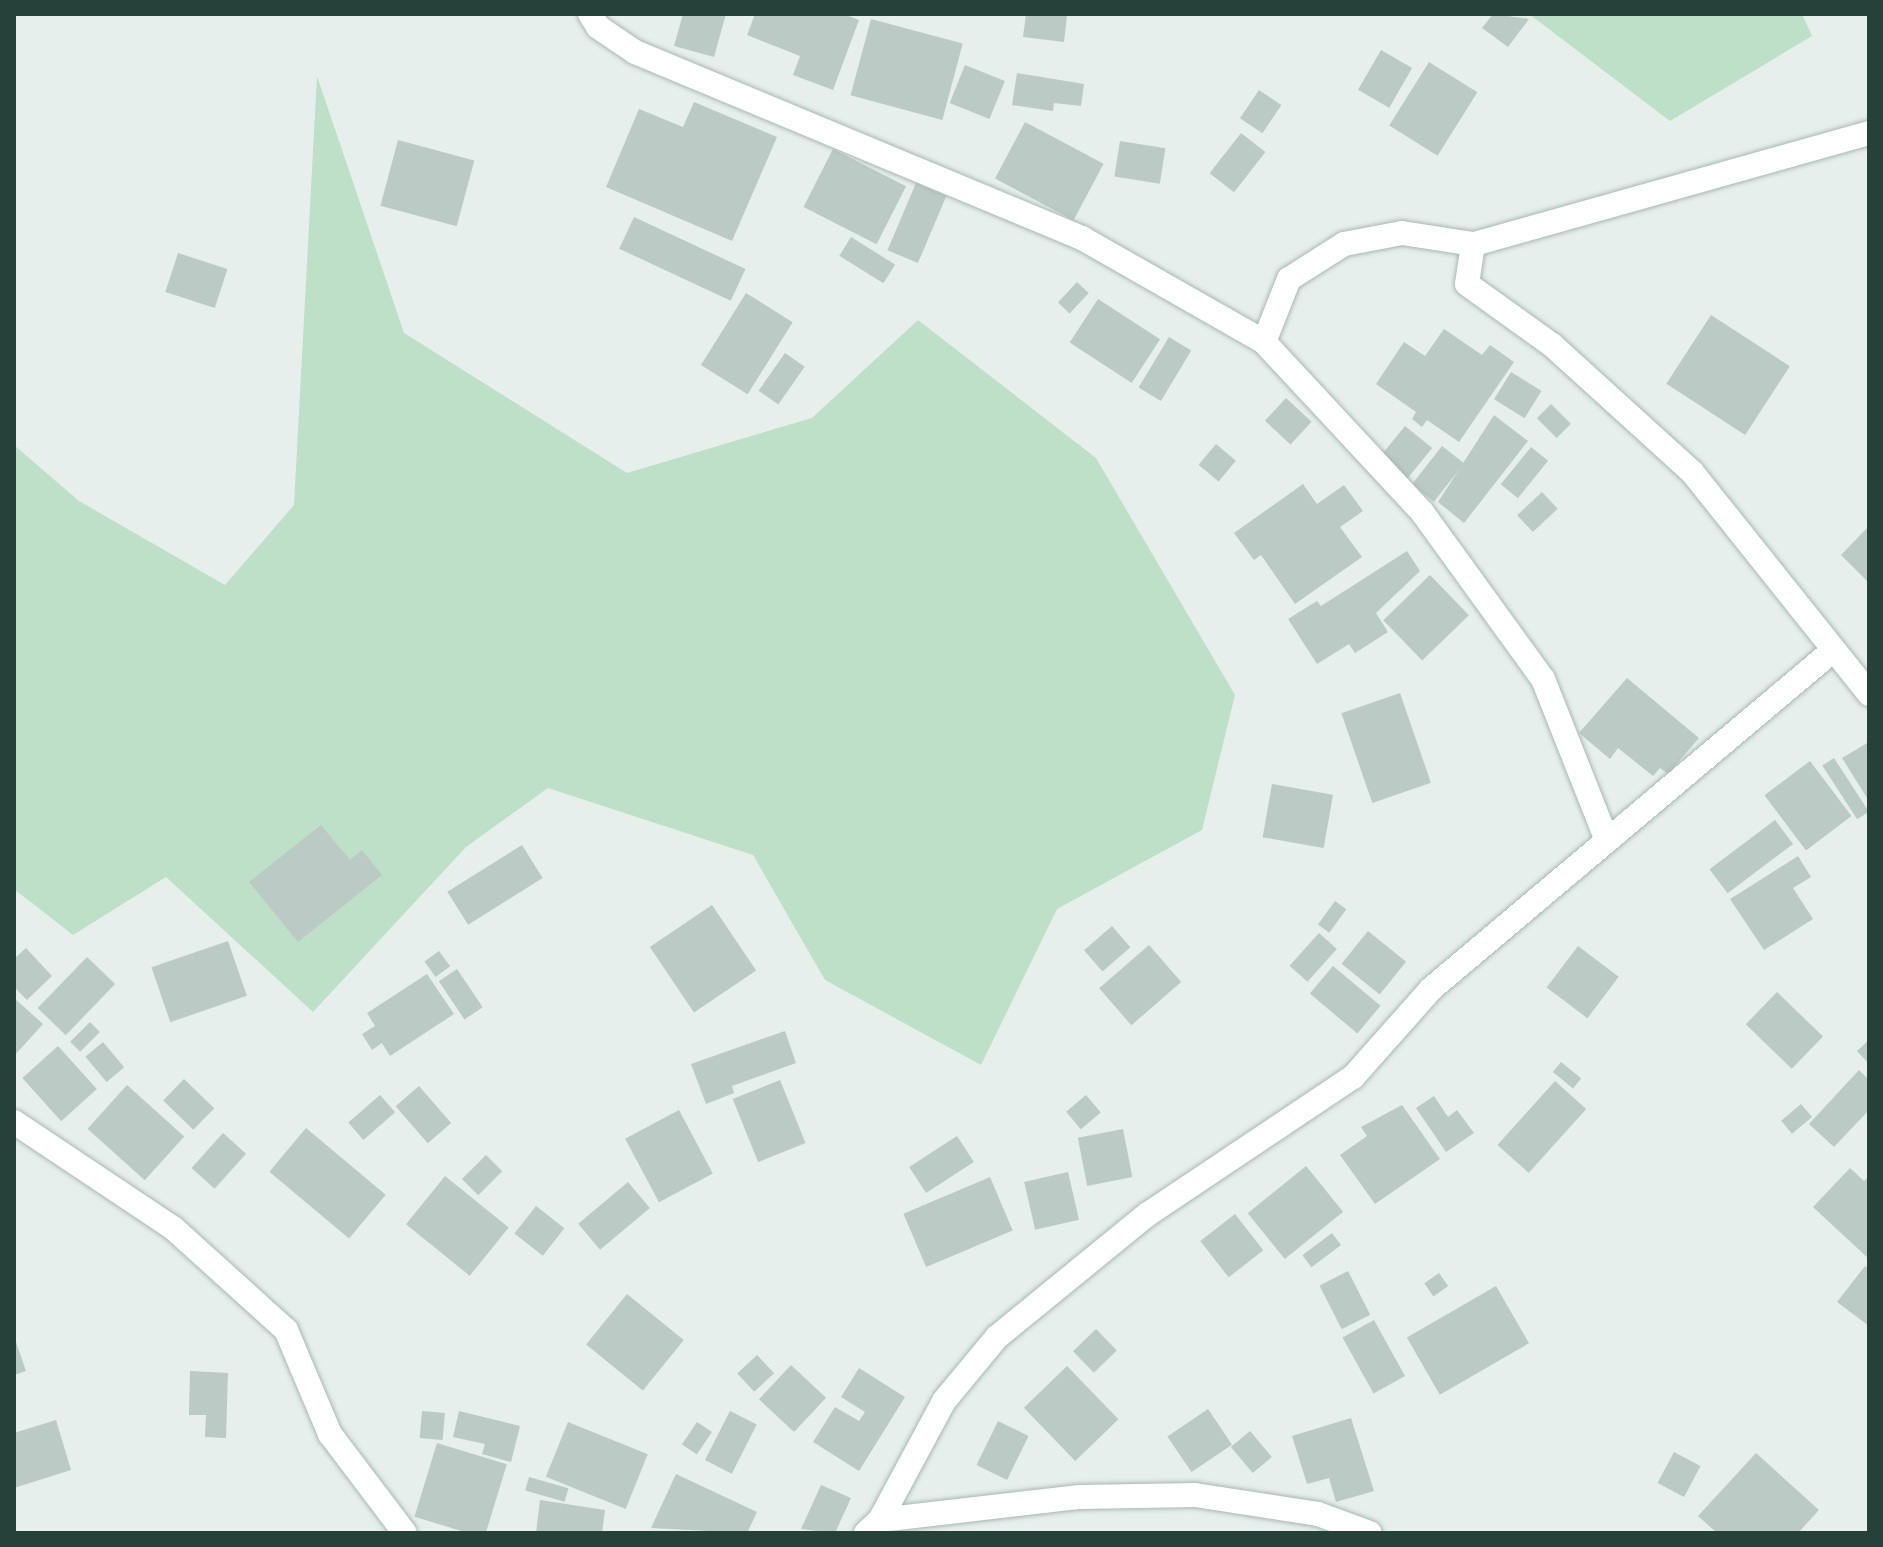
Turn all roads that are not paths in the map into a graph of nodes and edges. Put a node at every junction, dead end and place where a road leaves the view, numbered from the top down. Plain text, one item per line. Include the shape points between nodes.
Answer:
1 (590, 14) edge
2 (1869, 133) edge
3 (1473, 244) junction
4 (1264, 342) junction
5 (1831, 652) junction
6 (1869, 694) edge
7 (1606, 838) junction
8 (14, 1122) edge
9 (873, 1527) edge
10 (405, 1533) edge
11 (1370, 1533) edge

1 - 4 street via 598,27 635,52 1082,238
2 - 3 street
3 - 4 street via 1402,233 1344,244 1289,279
3 - 5 street via 1467,284 1552,345 1692,472
4 - 7 street via 1422,512 1543,679
5 - 6 street
5 - 7 street
7 - 9 street via 1431,989 1353,1077 1148,1214 997,1337 944,1401
8 - 10 street via 173,1228 286,1330 330,1434
9 - 11 street via 1080,1497 1195,1495 1318,1514

